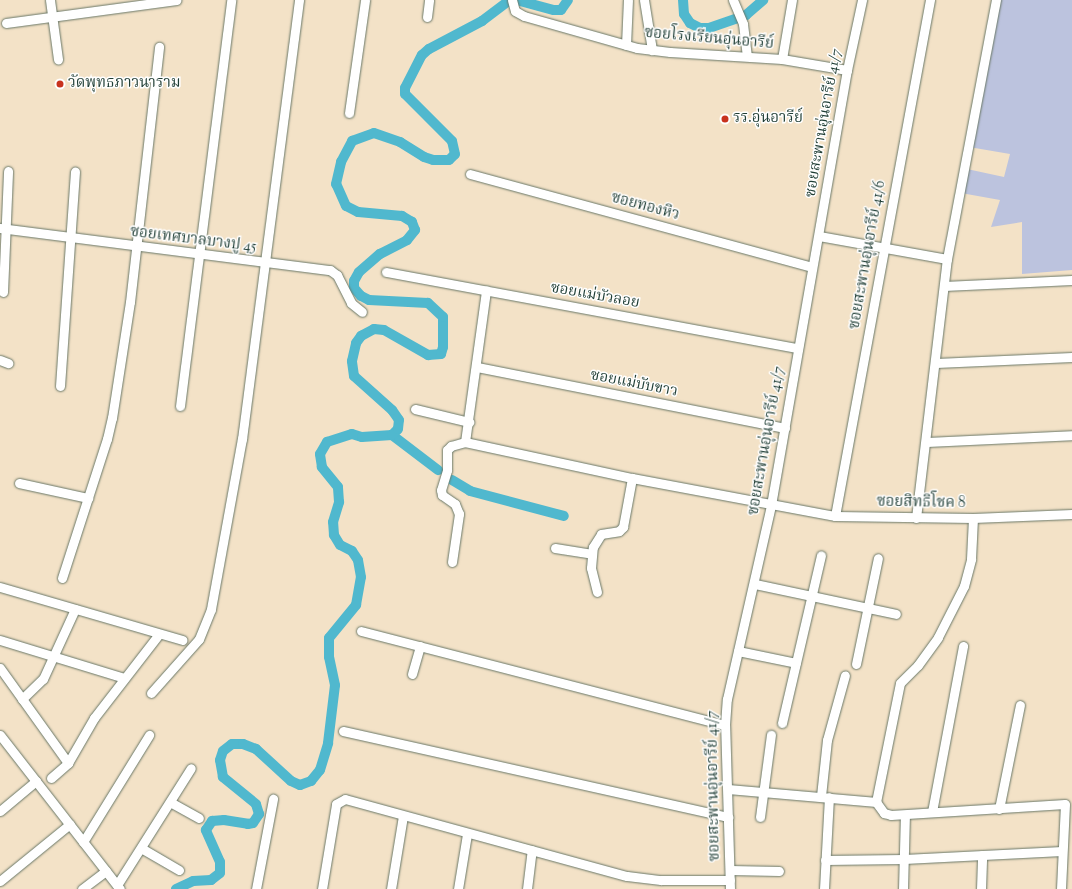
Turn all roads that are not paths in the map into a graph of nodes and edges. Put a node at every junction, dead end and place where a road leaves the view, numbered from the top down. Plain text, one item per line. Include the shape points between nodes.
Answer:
1 (50, 0) edge
2 (176, 0) edge
3 (231, 0) edge
4 (299, 0) edge
5 (364, 0) edge
6 (429, 0) edge
7 (628, 0) edge
8 (644, 0) edge
9 (733, 0) edge
10 (792, 0) edge
11 (862, 0) edge
12 (930, 0) edge
13 (996, 0) edge
14 (163, 2) edge
15 (512, 3) edge
16 (52, 17) junction
17 (427, 17) dead end
18 (6, 23) dead end
19 (626, 45) junction
20 (159, 47) dead end
21 (652, 50) junction
22 (747, 56) junction
23 (58, 59) dead end
24 (782, 59) junction
25 (846, 70) junction
26 (349, 113) dead end
27 (8, 171) dead end
28 (75, 172) dead end
29 (470, 174) dead end
30 (3, 229) edge
31 (819, 236) junction
32 (71, 238) junction
33 (135, 247) junction
34 (884, 248) junction
35 (201, 255) junction
36 (947, 259) junction
37 (264, 263) junction
38 (812, 268) junction
39 (386, 272) dead end
40 (1072, 280) edge
41 (944, 286) junction
42 (486, 290) junction
43 (3, 292) dead end
44 (362, 312) dead end
45 (798, 348) junction
46 (1072, 357) edge
47 (936, 362) junction
48 (477, 367) junction
49 (60, 386) dead end
50 (180, 406) dead end
51 (415, 409) dead end
52 (468, 422) junction
53 (785, 428) junction
54 (1072, 435) edge
55 (465, 442) junction
56 (926, 442) junction
57 (632, 478) junction
58 (19, 483) dead end
59 (88, 498) junction
60 (771, 505) junction
61 (1072, 514) edge
62 (835, 516) junction
63 (916, 518) junction
64 (973, 518) junction
65 (555, 548) dead end
66 (591, 554) junction
67 (821, 555) dead end
68 (878, 558) dead end
69 (452, 562) dead end
70 (62, 578) dead end
71 (755, 584) junction
72 (0, 587) edge
73 (596, 592) dead end
74 (813, 596) junction
75 (868, 608) junction
76 (75, 609) junction
77 (896, 614) dead end
78 (361, 631) dead end
79 (159, 634) junction
80 (0, 640) edge
81 (182, 640) dead end
82 (420, 646) junction
83 (963, 646) dead end
84 (738, 652) junction
85 (55, 657) junction
86 (796, 663) junction
87 (856, 664) dead end
88 (0, 668) edge
89 (412, 674) dead end
90 (845, 675) dead end
91 (124, 678) junction
92 (151, 693) dead end
93 (22, 699) junction
94 (1020, 705) dead end
95 (782, 723) dead end
96 (725, 725) junction
97 (343, 731) dead end
98 (0, 734) edge
99 (149, 735) dead end
100 (771, 735) dead end
101 (68, 763) junction
102 (191, 768) dead end
103 (51, 778) dead end
104 (36, 781) junction
105 (728, 789) junction
106 (763, 791) junction
107 (825, 797) junction
108 (273, 799) dead end
109 (170, 802) junction
110 (876, 802) junction
111 (999, 809) junction
112 (0, 811) edge
113 (932, 812) junction
114 (905, 815) junction
115 (403, 816) junction
116 (729, 817) junction
117 (760, 817) dead end
118 (199, 818) dead end
119 (70, 824) junction
120 (467, 834) junction
121 (83, 842) junction
122 (141, 848) junction
123 (532, 850) junction
124 (1062, 851) junction
125 (982, 855) junction
126 (904, 859) junction
127 (825, 860) junction
128 (179, 870) dead end
129 (106, 871) junction
130 (779, 871) dead end
131 (730, 880) edge
132 (0, 881) edge
133 (118, 887) edge
134 (82, 889) edge
135 (256, 889) edge
136 (322, 889) edge
137 (391, 889) edge
138 (458, 889) edge
139 (526, 889) edge
140 (824, 889) edge
141 (903, 889) edge
142 (981, 889) edge
143 (1061, 889) edge

1 - 16 street
2 - 14 street
3 - 35 street
4 - 37 street
5 - 26 street
6 - 17 street
7 - 19 street
8 - 21 street
9 - 22 street via 743,24
10 - 24 street
11 - 25 street, ซอยสะพานอุ่นอารีย์ 41/7
12 - 34 street, ซอยสะพานอุ่นอารีย์ 41/6
13 - 36 street
14 - 16 street
15 - 19 street, ซอยโรงเรียนอุ่นอารีย์ via 515,11 524,16
16 - 18 street
16 - 23 street
19 - 21 street, ซอยโรงเรียนอุ่นอารีย์
20 - 33 street
21 - 22 street, ซอยโรงเรียนอุ่นอารีย์
22 - 24 street, ซอยโรงเรียนอุ่นอารีย์
24 - 25 street, ซอยโรงเรียนอุ่นอารีย์
25 - 31 street, ซอยสะพานอุ่นอารีย์ 41/7
27 - 30 street
28 - 32 street
29 - 38 street, ซอยทองหิว
30 - 32 street, ซอยเทศบาลบางปู 45
30 - 43 street
31 - 34 street
31 - 38 street, ซอยสะพานอุ่นอารีย์ 41/7
32 - 33 street, ซอยเทศบาลบางปู 45
32 - 49 street
33 - 35 street, ซอยเทศบาลบางปู 45
33 - 59 street via 130,302 112,418
34 - 36 street
34 - 62 street, ซอยสะพานอุ่นอารีย์ 41/6
35 - 37 street, ซอยเทศบาลบางปู 45
35 - 50 street
36 - 41 street
37 - 44 street, ซอยเทศบาลบางปู 45 via 330,270 337,275 351,303
37 - 92 street via 242,439 212,609 199,639
38 - 45 street, ซอยสะพานอุ่นอารีย์ 41/7
39 - 42 street, ซอยแม่บัวลอย
40 - 41 street
41 - 47 street
42 - 45 street, ซอยแม่บัวลอย
42 - 48 street
45 - 53 street, ซอยสะพานอุ่นอารีย์ 41/7
46 - 47 street
47 - 56 street
48 - 52 street
48 - 53 street, ซอยแม่บับขาว
51 - 52 street
52 - 55 street
53 - 60 street, ซอยสะพานอุ่นอารีย์ 41/7
54 - 56 street
55 - 57 street, ซอยสิทธิโชค 8
55 - 69 street via 451,446 448,450 447,470 441,490 442,495 455,504 459,514
56 - 63 street
57 - 60 street, ซอยสิทธิโชค 8
57 - 66 street via 623,527 620,531 601,534
58 - 59 street
59 - 70 street
60 - 62 street, ซอยสิทธิโชค 8
60 - 71 street, ซอยสะพานอุ่นอารีย์ 41/7
61 - 64 street, ซอยสิทธิโชค 8
62 - 63 street, ซอยสิทธิโชค 8
63 - 64 street, ซอยสิทธิโชค 8
64 - 110 street via 971,559 964,586 938,637 918,665 900,684
65 - 66 street
66 - 73 street
67 - 74 street
68 - 75 street
71 - 74 street
71 - 84 street, ซอยสะพานอุ่นอารีย์ 41/7
72 - 76 street
74 - 75 street
74 - 86 street
75 - 77 street
75 - 87 street
76 - 79 street
76 - 85 street
78 - 82 street
79 - 81 street
79 - 91 street
80 - 85 street
82 - 89 street
82 - 96 street
83 - 113 street
84 - 86 street
84 - 96 street, ซอยสะพานอุ่นอารีย์ 41/7 via 727,699
85 - 91 street
85 - 93 street via 44,678
86 - 95 street
88 - 93 street
90 - 107 street via 828,733
91 - 101 street via 94,718
93 - 101 street
94 - 111 street
96 - 105 street, ซอยสะพานอุ่นอารีย์ 41/7
97 - 116 street
98 - 104 street
99 - 121 street
100 - 106 street
101 - 103 street
102 - 109 street
104 - 112 street
104 - 119 street
105 - 106 street
105 - 116 street, ซอยสะพานอุ่นอารีย์ 41/7
106 - 107 street
106 - 117 street
107 - 110 street
107 - 127 street
108 - 135 street
109 - 118 street
109 - 122 street
110 - 114 street via 884,813
111 - 113 street
111 - 124 street via 1065,804
113 - 114 street
114 - 126 street
115 - 120 street
115 - 136 street via 345,799 338,801
115 - 137 street
116 - 131 street, ซอยสะพานอุ่นอารีย์ 41/7
119 - 121 street
119 - 132 street
120 - 123 street
120 - 138 street
121 - 129 street
122 - 128 street
122 - 133 street
123 - 131 street via 643,879
123 - 139 street
124 - 125 street
124 - 143 street
125 - 126 street
125 - 142 street
126 - 127 street
126 - 141 street
127 - 140 street
129 - 133 street
129 - 134 street
130 - 131 street

